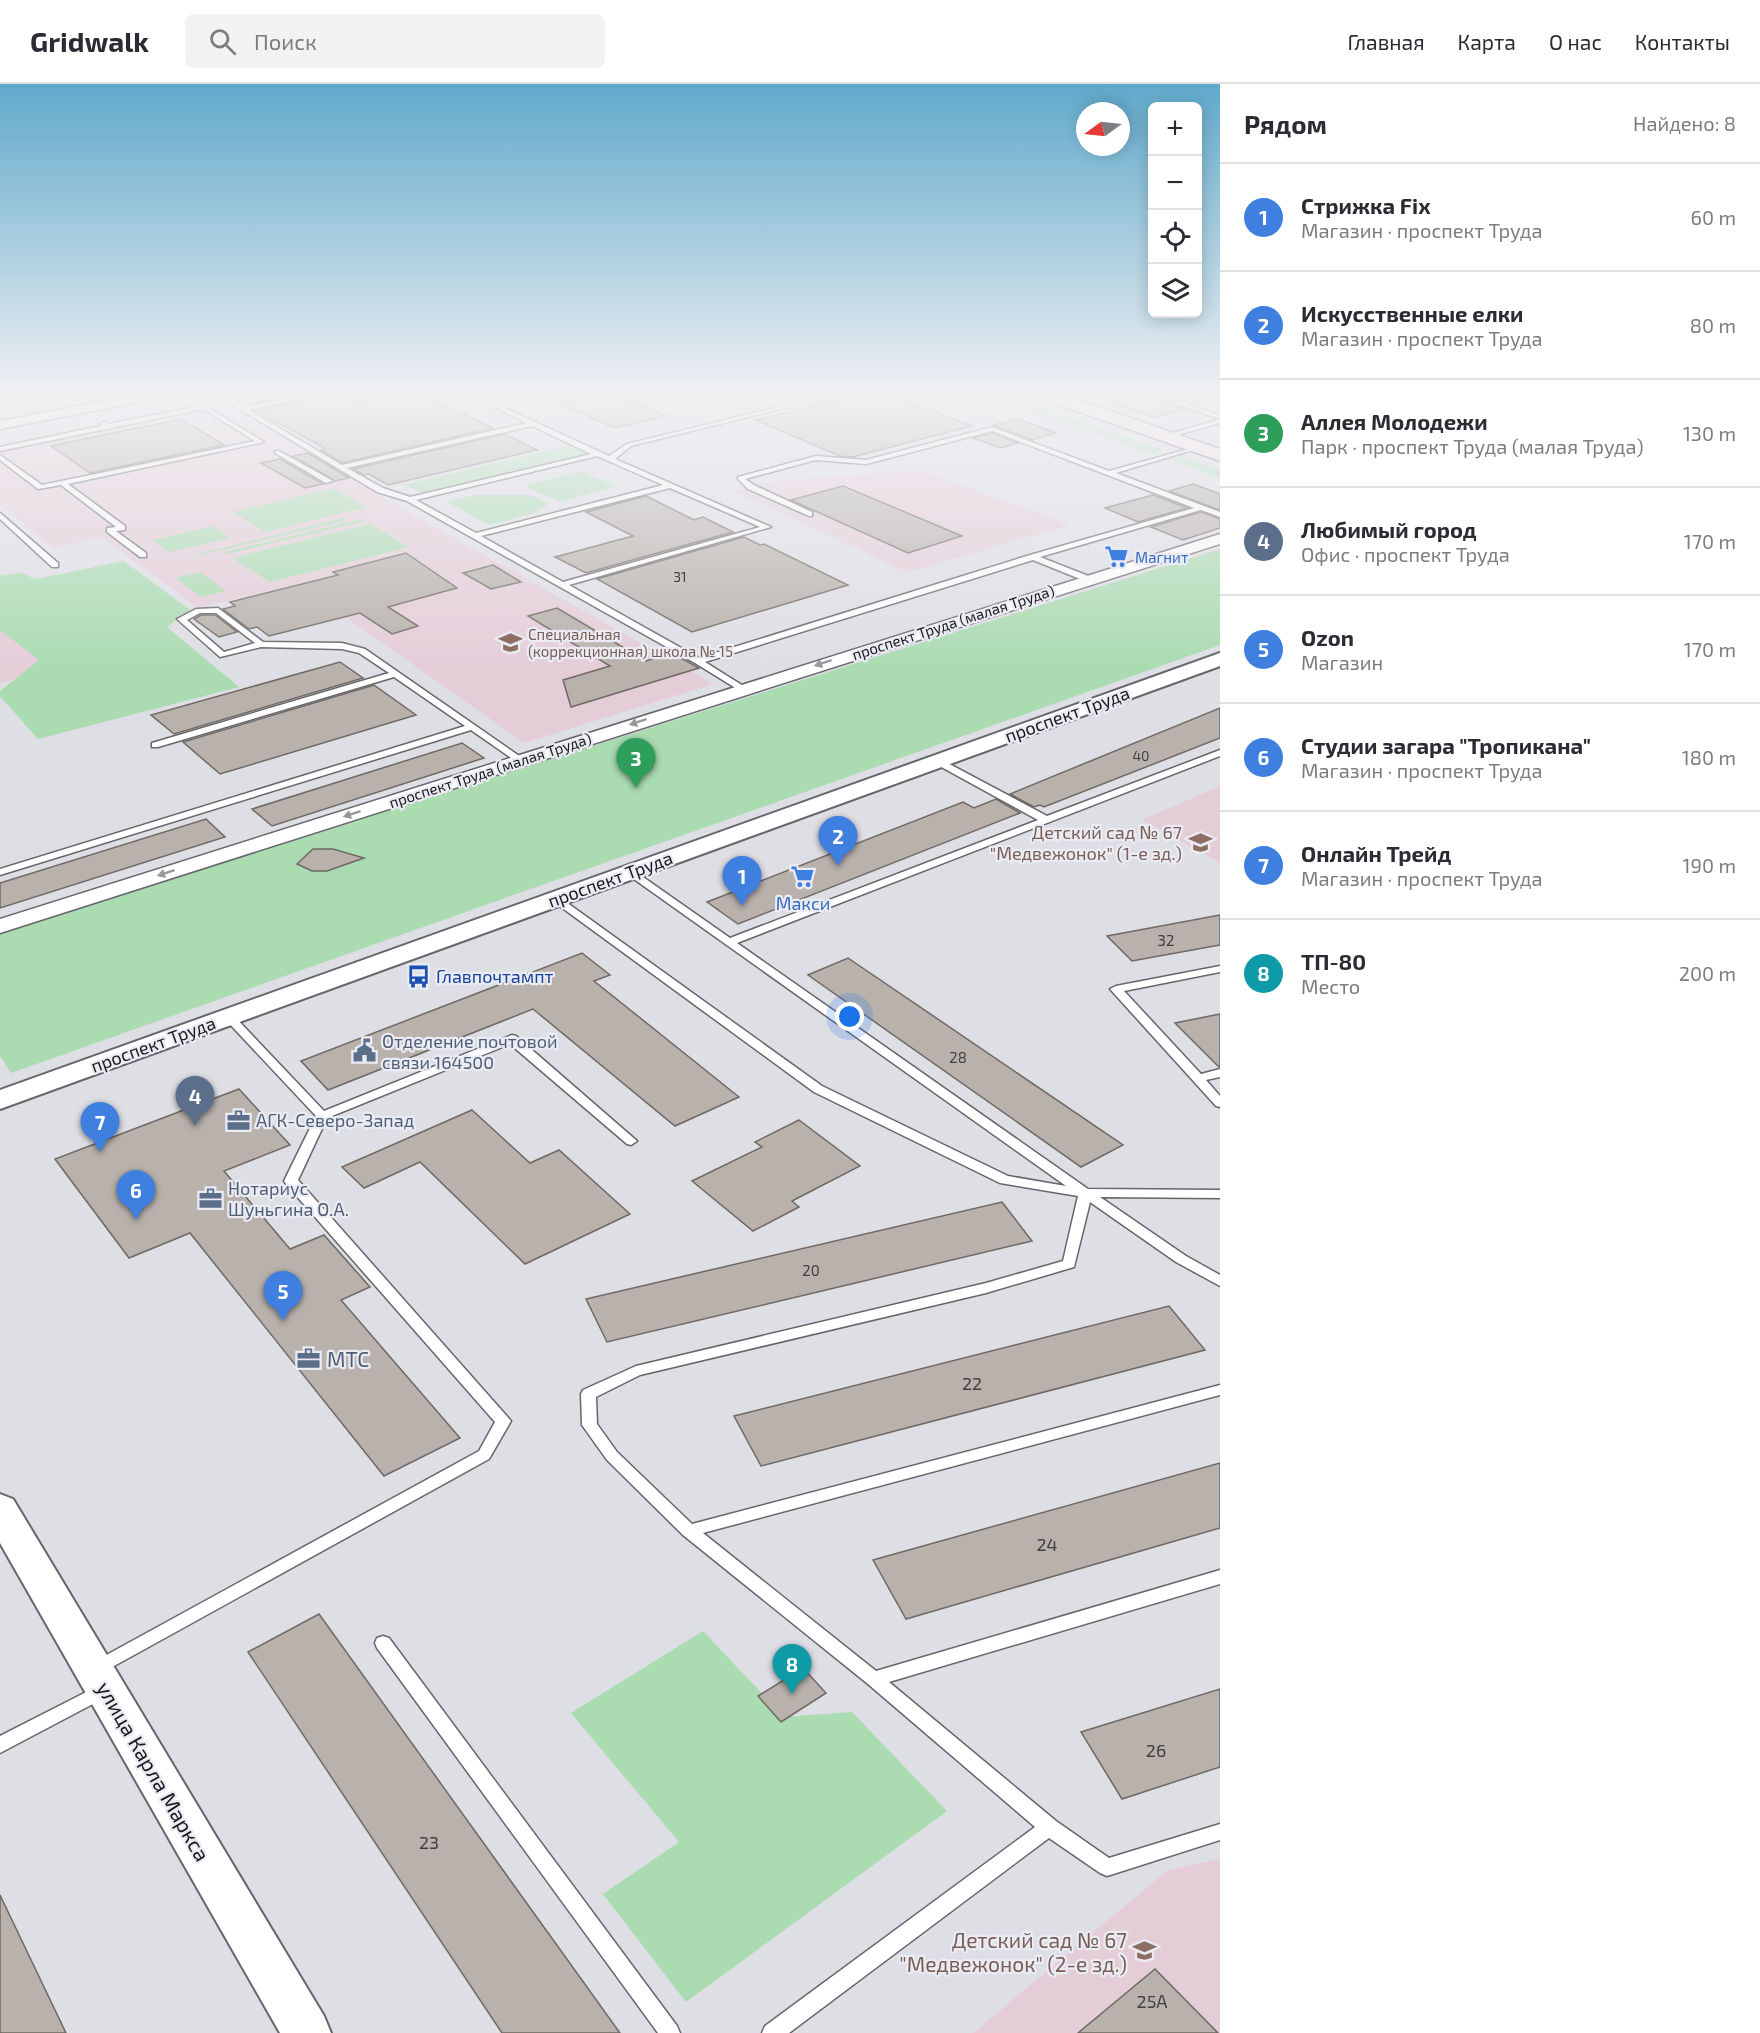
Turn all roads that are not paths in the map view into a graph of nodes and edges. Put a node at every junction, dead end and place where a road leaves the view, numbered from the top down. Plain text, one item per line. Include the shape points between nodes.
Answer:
1 (67, 487) edge
2 (375, 487) edge
3 (460, 487) edge
4 (664, 487) edge
5 (675, 487) edge
6 (751, 487) edge
7 (1146, 487) edge
8 (410, 499) junction
9 (1202, 508) junction
10 (809, 514) dead end
11 (0, 515) edge
12 (1220, 515) edge
13 (476, 536) junction
14 (1220, 539) edge
15 (143, 555) dead end
16 (1033, 557) junction
17 (54, 565) dead end
18 (1088, 579) junction
19 (563, 584) junction
20 (261, 644) junction
21 (698, 661) junction
22 (1217, 663) edge
23 (396, 674) junction
24 (742, 689) junction
25 (471, 727) junction
26 (155, 745) dead end
27 (1220, 753) edge
28 (520, 760) junction
29 (937, 761) junction
30 (1046, 820) junction
31 (0, 872) edge
32 (629, 872) junction
33 (555, 899) junction
34 (0, 926) edge
35 (729, 942) junction
36 (1220, 969) edge
37 (229, 1017) junction
38 (1220, 1073) edge
39 (1197, 1078) junction
40 (0, 1100) edge
41 (1220, 1103) edge
42 (322, 1116) junction
43 (631, 1141) dead end
44 (1085, 1193) junction
45 (1220, 1194) edge
46 (1220, 1281) edge
47 (1220, 1390) edge
48 (0, 1509) edge
49 (689, 1531) junction
50 (1220, 1577) edge
51 (382, 1642) dead end
52 (100, 1679) junction
53 (874, 1679) junction
54 (0, 1745) edge
55 (1049, 1827) junction
56 (1220, 1832) edge
57 (306, 2033) edge
58 (670, 2033) edge
59 (772, 2033) edge

1 - 15 lane via 122,528 110,530
2 - 8 lane
3 - 8 lane
4 - 13 lane
5 - 19 lane via 767,527
6 - 10 lane
7 - 9 lane
8 - 13 lane
9 - 12 lane
9 - 16 lane
11 - 17 lane
13 - 19 lane
14 - 18 street, проспект Труда (малая Труда)
16 - 18 lane
16 - 21 lane
18 -> 24 street, проспект Труда (малая Труда)
19 - 21 lane
20 - 20 lane via 223,655 181,619 199,611 218,610
20 - 23 lane via 342,646 363,651
21 - 24 lane
22 - 29 street, проспект Труда
23 - 25 lane
23 - 26 lane
24 -> 28 street, проспект Труда (малая Труда)
25 - 28 lane
25 - 31 lane
27 - 30 lane
28 -> 34 street, проспект Труда (малая Труда)
29 - 30 lane
29 - 32 street, проспект Труда
30 - 35 lane
32 - 33 street, проспект Труда
32 - 35 lane
33 - 37 street, проспект Труда
33 - 44 lane via 818,1089 1005,1180
35 - 44 lane
36 - 39 lane via 1116,988
37 - 40 street, проспект Труда
37 - 42 lane
38 - 39 lane
39 - 41 lane
42 - 43 lane via 512,1039
42 - 52 lane via 291,1181 503,1422 484,1455
44 - 45 lane
44 - 46 lane via 1180,1259
44 - 49 lane via 1069,1264 986,1288 636,1371 588,1394 590,1425 612,1456
47 - 49 lane
48 - 52 street, улица Карла Маркса
49 - 53 lane
50 - 53 lane
51 - 58 lane
52 - 54 lane
52 - 57 street, улица Карла Маркса
53 - 55 lane
55 - 56 lane via 1107,1867
55 - 59 lane

